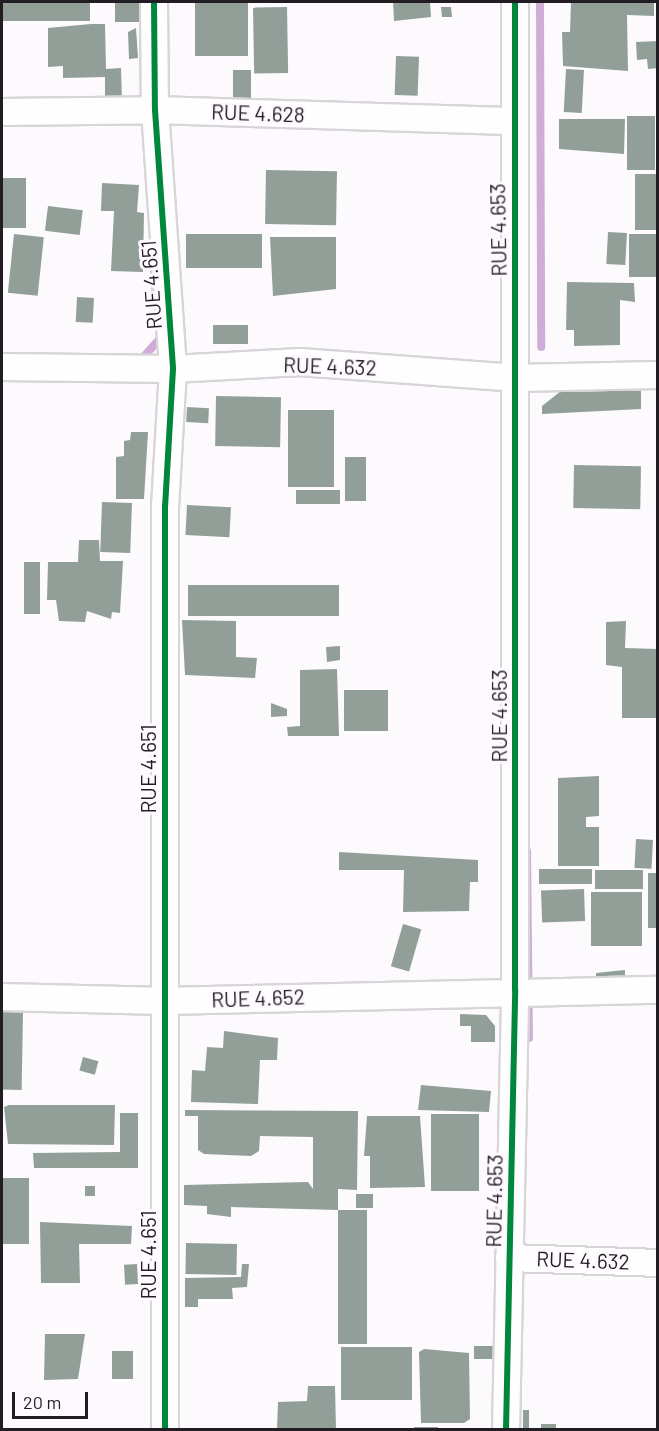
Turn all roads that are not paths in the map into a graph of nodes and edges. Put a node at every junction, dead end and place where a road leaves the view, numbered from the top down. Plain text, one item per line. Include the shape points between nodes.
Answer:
1 (154, 2) edge
2 (515, 2) edge
3 (155, 110) junction
4 (2, 112) edge
5 (514, 121) junction
6 (2, 367) edge
7 (173, 369) junction
8 (657, 375) edge
9 (516, 378) junction
10 (515, 990) junction
11 (657, 990) edge
12 (2, 997) edge
13 (164, 1001) junction
14 (509, 1258) junction
15 (657, 1263) edge
16 (165, 1430) edge
17 (506, 1430) edge

1 - 3 street, RUE 4.651
2 - 5 street, RUE 4.653
3 - 4 street, RUE 4.628
3 - 5 street, RUE 4.628
3 - 7 street, RUE 4.651
5 - 9 street, RUE 4.653
6 - 7 street, RUE 4.632
7 - 9 street, RUE 4.632 via 300,362
7 - 13 street, RUE 4.651 via 165,506
8 - 9 street, RUE 4.632
9 - 10 street, RUE 4.653
10 - 11 street
10 - 13 street, RUE 4.652
10 - 14 street, RUE 4.653
12 - 13 street, RUE 4.652
13 - 16 street, RUE 4.651
14 - 15 street, RUE 4.632
14 - 17 street, RUE 4.653

